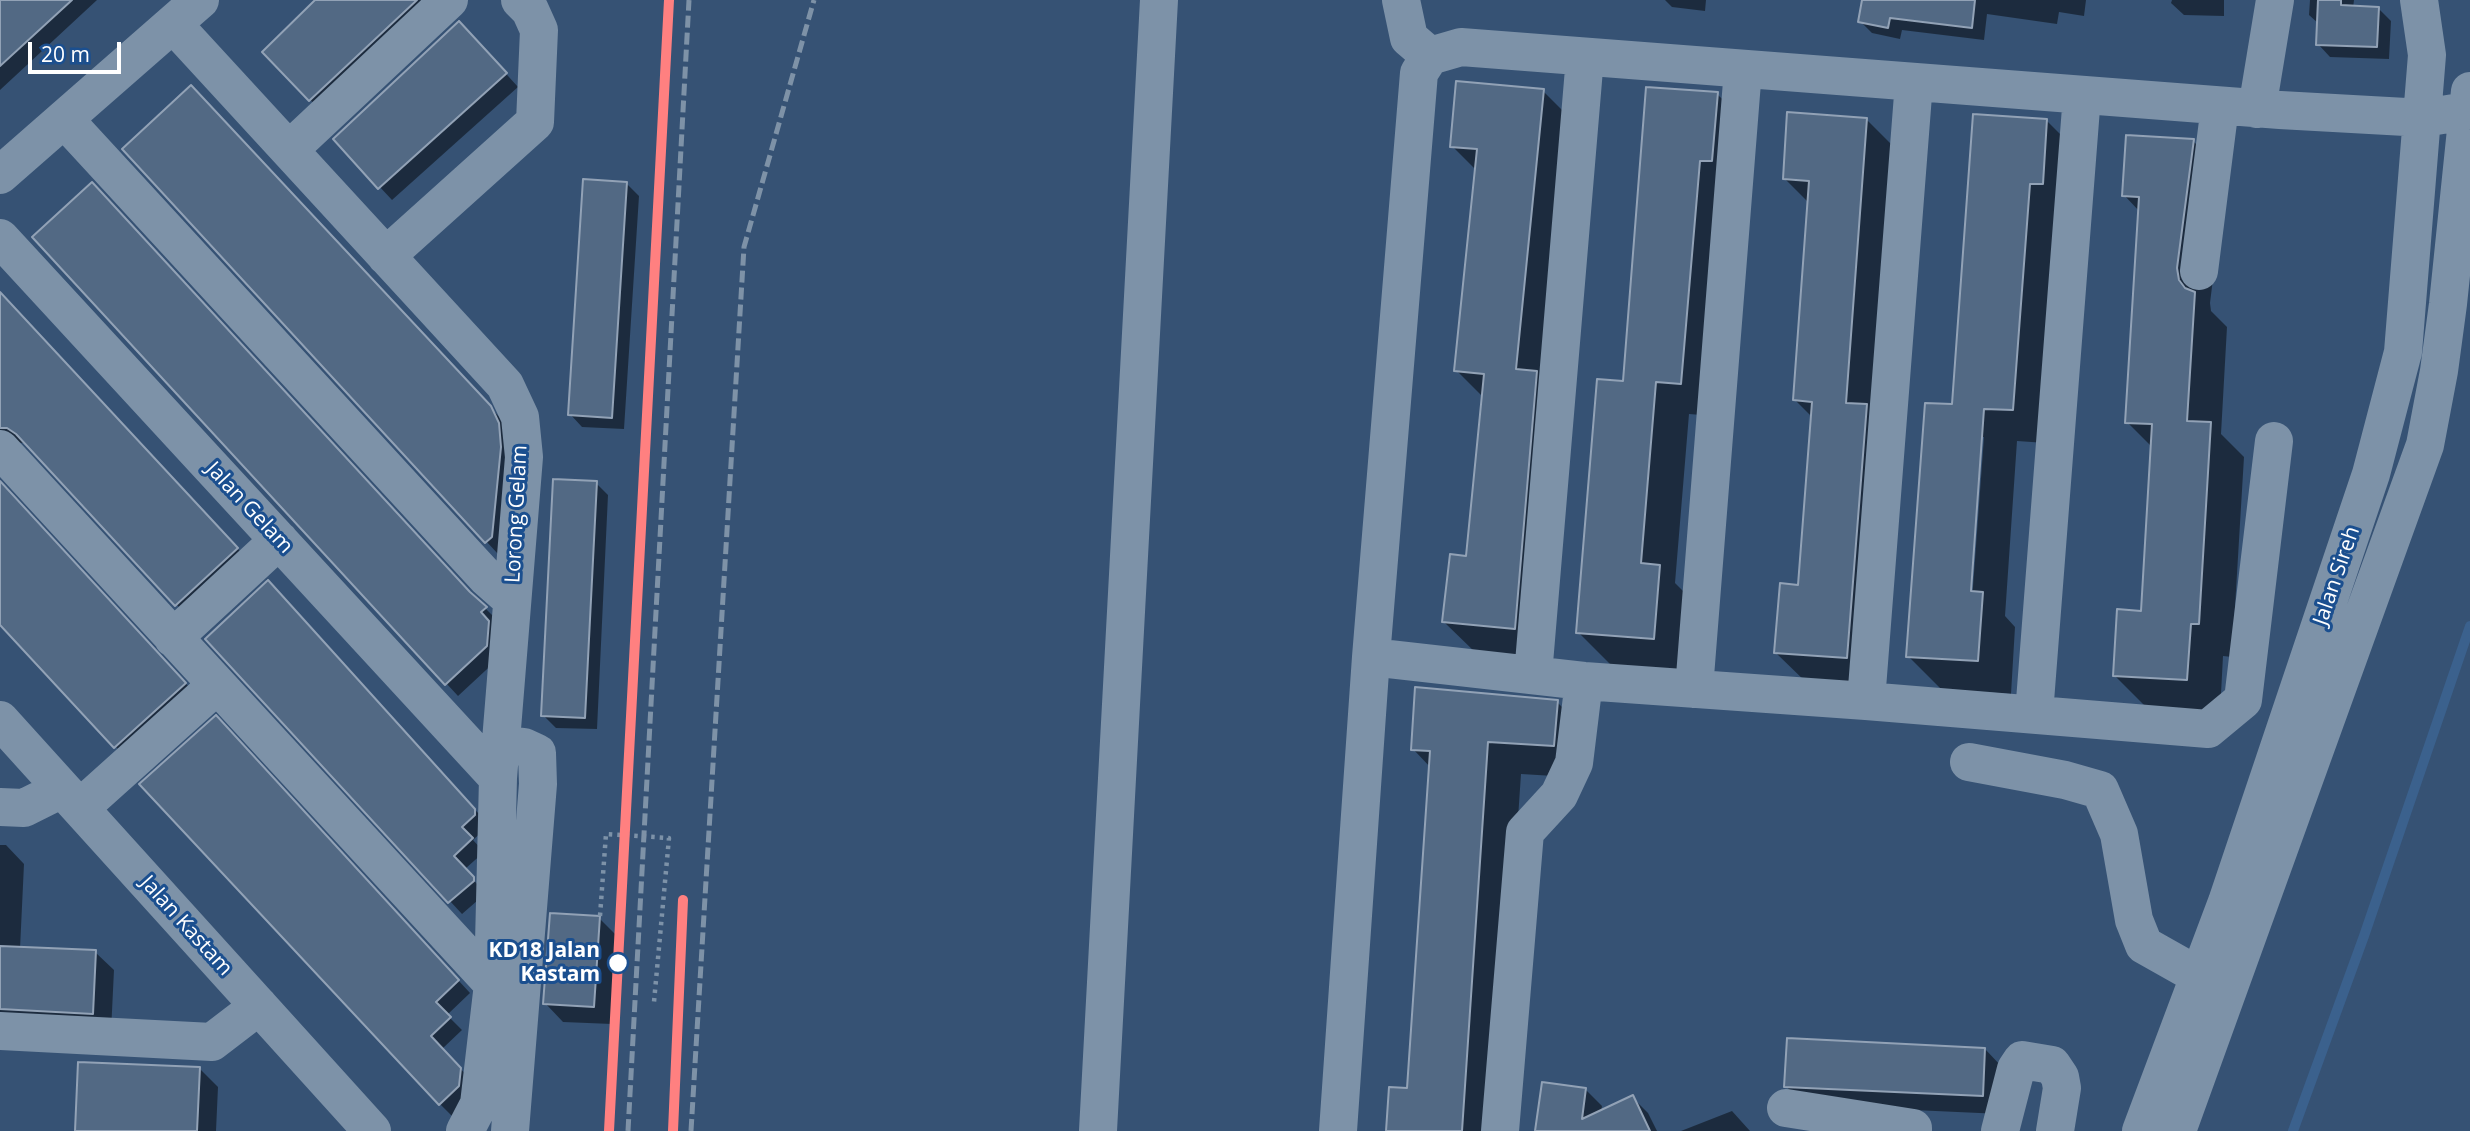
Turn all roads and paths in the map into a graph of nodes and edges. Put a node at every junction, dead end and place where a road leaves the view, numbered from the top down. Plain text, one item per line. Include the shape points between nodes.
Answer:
1 (449, 0) edge
2 (520, 0) edge
3 (1159, 0) edge
4 (1401, 0) edge
5 (2275, 0) edge
6 (2419, 0) edge
7 (187, 12) edge
8 (1430, 55) junction
9 (1585, 57) junction
10 (1743, 69) junction
11 (1914, 82) junction
12 (2082, 95) junction
13 (2468, 101) edge
14 (2238, 107) junction
15 (2424, 118) junction
16 (64, 119) junction
17 (289, 150) junction
18 (0, 175) edge
19 (0, 238) edge
20 (386, 256) junction
21 (2199, 271) dead end
22 (2274, 441) dead end
23 (0, 449) edge
24 (279, 540) junction
25 (512, 600) junction
26 (173, 638) junction
27 (1371, 657) junction
28 (1533, 675) junction
29 (1584, 681) junction
30 (217, 685) junction
31 (1694, 689) junction
32 (1866, 701) junction
33 (2034, 714) junction
34 (0, 720) edge
35 (499, 761) junction
36 (1969, 762) dead end
37 (71, 799) junction
38 (0, 807) edge
39 (600, 916) dead end
40 (2199, 976) junction
41 (493, 984) junction
42 (654, 1002) dead end
43 (259, 1006) junction
44 (0, 1031) edge
45 (1786, 1108) dead end
46 (1922, 1130) edge
47 (372, 1131) edge
48 (466, 1131) edge
49 (510, 1131) edge
50 (1098, 1131) edge
51 (1338, 1131) edge
52 (1500, 1131) edge
53 (2000, 1131) edge
54 (2055, 1131) edge
55 (2141, 1131) edge
56 (2177, 1131) edge

1 - 17 street
2 - 20 street via 538,30 534,122
3 - 50 street
4 - 8 street via 1409,38
5 - 14 street
6 - 15 street, Jalan Sireh via 2427,55
7 - 16 street
7 - 17 street, Lorong Gelam
8 - 9 street via 1461,47
8 - 27 street via 1419,73
9 - 10 street
9 - 28 street
10 - 11 street
10 - 31 street
11 - 12 street
11 - 32 street
12 - 14 street
12 - 33 street
13 - 15 street
13 - 56 street, Jalan Sireh via 2448,303 2425,445
14 - 15 street
14 - 21 street
15 - 40 street, Jalan Sireh via 2403,352 2388,415
16 - 18 street
16 - 25 street via 485,577
17 - 20 street, Lorong Gelam
19 - 24 street, Jalan Gelam
20 - 25 street, Lorong Gelam via 505,385 520,417 524,457
22 - 33 street via 2243,700 2208,729
23 - 26 street
24 - 26 street
24 - 35 street, Jalan Gelam
25 - 35 street, Lorong Gelam
26 - 30 street
27 - 28 street
27 - 51 street
28 - 29 street
29 - 31 street
29 - 52 street via 1574,763 1559,795 1525,832
30 - 37 street
30 - 41 street
31 - 32 street
32 - 33 street
34 - 37 street, Jalan Kastam
35 - 41 street, Lorong Gelam
35 - 49 street via 524,747 537,753
36 - 40 street via 2099,790 2119,834 2134,920 2144,945
37 - 38 street via 24,808
37 - 43 street, Jalan Kastam
39 - 42 path via 606,834 669,838
40 - 55 street, Jalan Sireh
41 - 48 street, Lorong Gelam via 479,1104
43 - 44 street via 212,1042
43 - 47 street, Jalan Kastam
45 - 46 street
53 - 54 street via 2022,1060 2052,1065 2060,1077

